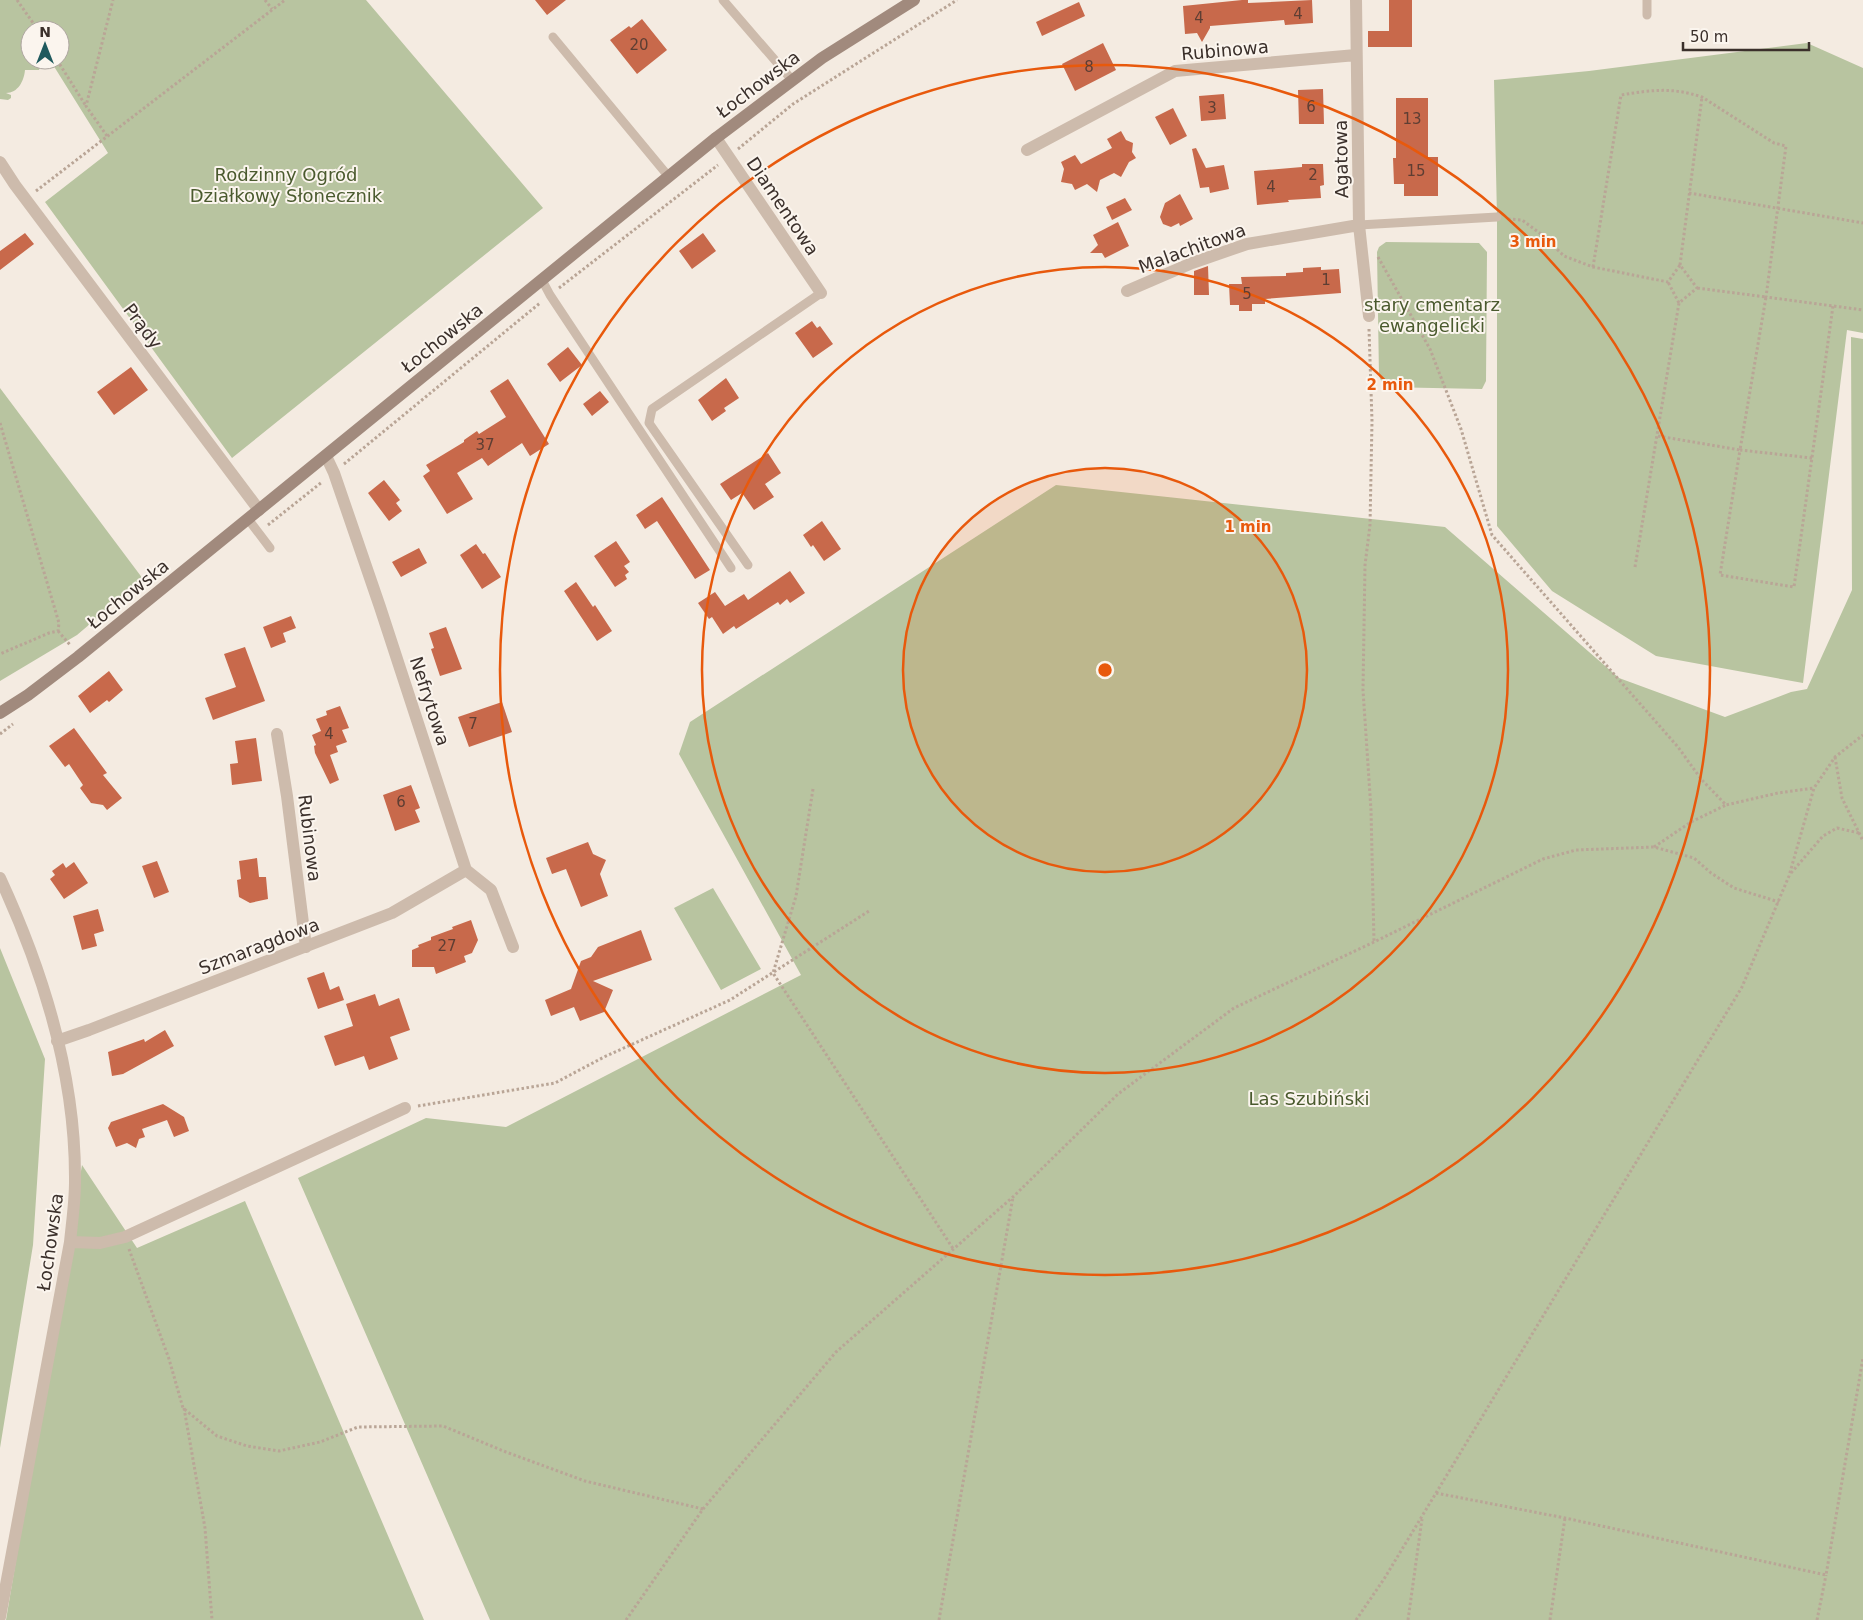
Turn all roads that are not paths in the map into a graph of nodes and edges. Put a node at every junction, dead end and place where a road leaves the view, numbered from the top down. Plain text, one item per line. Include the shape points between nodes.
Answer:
1 (723, 0) edge
2 (914, 0) edge
3 (1356, 0) edge
4 (1647, 0) edge
5 (1647, 15) dead end
6 (553, 37) dead end
7 (1356, 55) junction
8 (792, 80) junction
9 (716, 138) junction
10 (1027, 150) dead end
11 (0, 162) edge
12 (668, 177) junction
13 (1497, 218) road end
14 (1359, 225) junction
15 (542, 280) junction
16 (1127, 291) dead end
17 (821, 293) joint
18 (1369, 316) road end
19 (326, 456) junction
20 (259, 510) junction
21 (248, 519) junction
22 (270, 548) dead end
23 (748, 564) dead end
24 (731, 568) dead end
25 (0, 713) edge
26 (277, 734) dead end
27 (466, 870) junction
28 (0, 878) edge
29 (306, 947) junction
30 (513, 947) dead end
31 (57, 1041) junction
32 (405, 1108) road end
33 (70, 1242) junction
34 (0, 1617) edge

1 - 8 lane
2 - 8 main road, Łochowska
3 - 7 street, Agatowa
4 - 5 lane
6 - 12 lane
7 - 10 street, Rubinowa via 1175,71
7 - 14 street, Agatowa
8 - 9 main road, Łochowska
9 - 12 main road, Łochowska
9 - 17 street, Diamentowa
11 - 20 street, Prądy
12 - 15 main road, Łochowska
13 - 14 lane
14 - 16 street, Malachitowa via 1247,244
14 - 18 street, Agatowa
15 - 19 main road, Łochowska
15 - 24 lane
17 - 23 lane via 652,410 649,423
19 - 20 main road, Łochowska
19 - 27 street, Nefrytowa via 380,607
20 - 21 main road, Łochowska
21 - 22 lane
21 - 25 main road, Łochowska via 79,656
26 - 29 street, Rubinowa
27 - 29 street, Szmaragdowa via 392,913
27 - 30 street via 491,890
28 - 31 street, Łochowska via 33,956
29 - 31 street, Szmaragdowa
31 - 33 street, Łochowska via 72,1114 76,1183
32 - 33 street via 125,1237 100,1243
33 - 34 street, Łochowska

